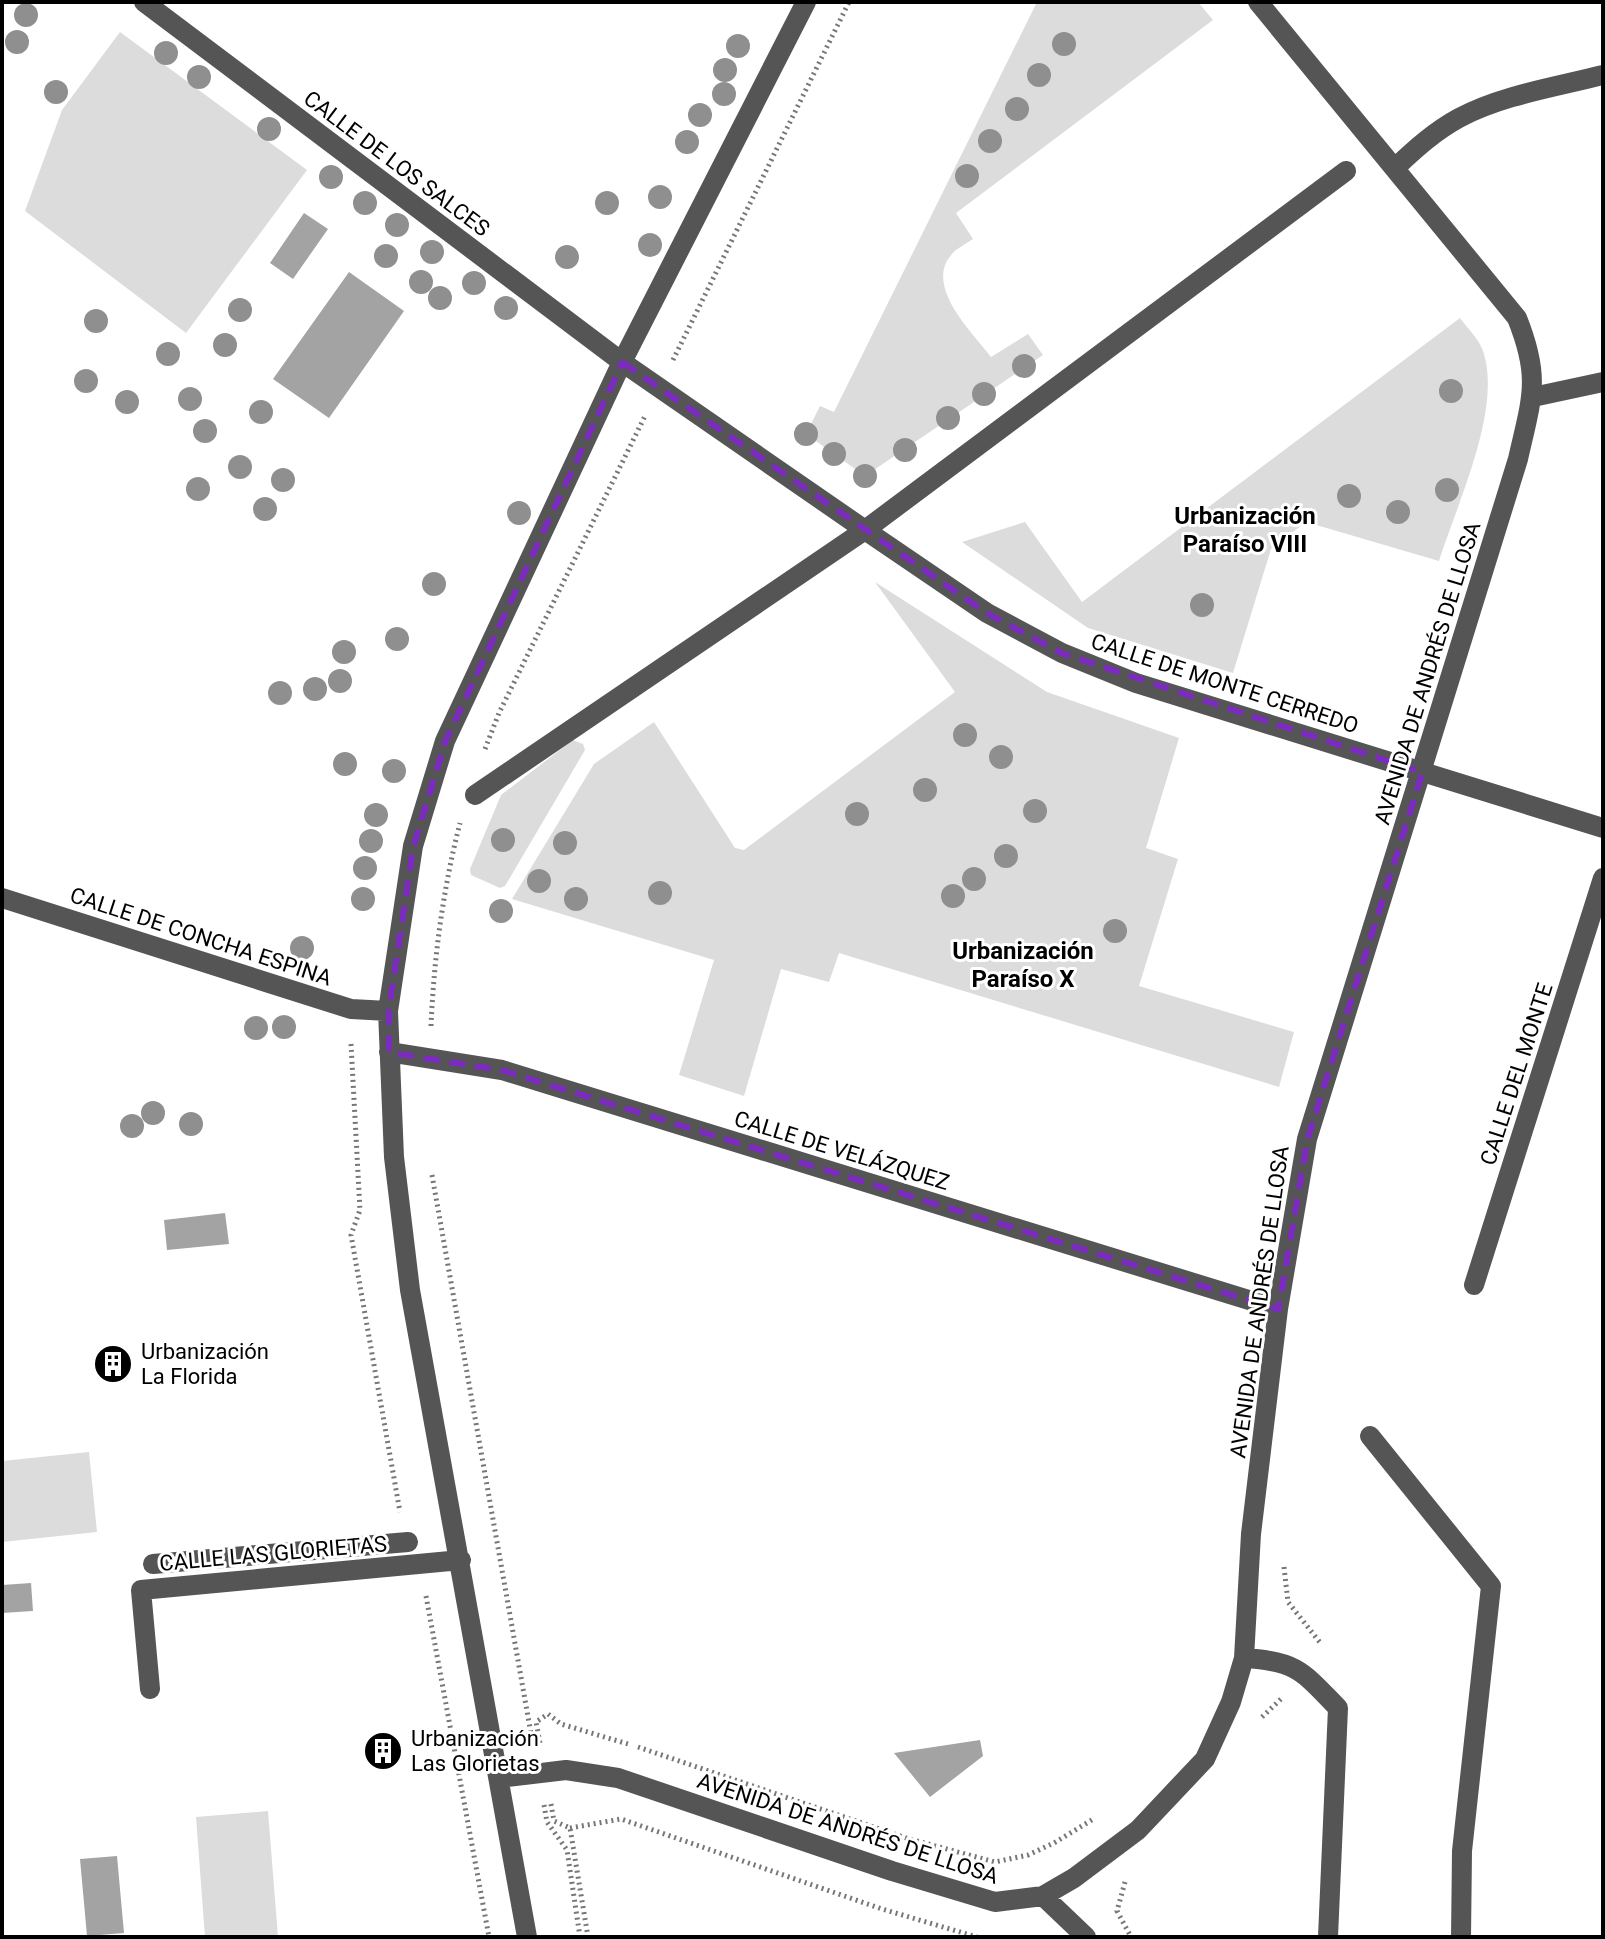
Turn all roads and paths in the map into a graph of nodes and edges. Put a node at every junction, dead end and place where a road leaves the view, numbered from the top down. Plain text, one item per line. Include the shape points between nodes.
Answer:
1 (144, 2) edge
2 (806, 2) edge
3 (1258, 2) edge
4 (1603, 75) edge
5 (1395, 168) junction
6 (1346, 171) dead end
7 (622, 362) junction
8 (1603, 382) edge
9 (1533, 397) junction
10 (865, 530) junction
11 (1422, 772) junction
12 (475, 795) dead end
13 (461, 818) dead end
14 (1603, 828) edge
15 (1603, 878) edge
16 (2, 898) edge
17 (388, 1011) junction
18 (351, 1044) dead end
19 (389, 1052) junction
20 (429, 1057) junction
21 (430, 1166) dead end
22 (1474, 1285) dead end
23 (1278, 1309) junction
24 (1370, 1436) dead end
25 (408, 1542) joint
26 (461, 1560) junction
27 (153, 1564) dead end
28 (416, 1592) dead end
29 (1244, 1658) junction
30 (150, 1689) dead end
31 (1285, 1697) dead end
32 (1255, 1732) dead end
33 (541, 1771) junction
34 (500, 1778) junction
35 (1100, 1815) dead end
36 (570, 1828) junction
37 (1134, 1874) dead end
38 (1043, 1896) junction
39 (489, 1937) edge
40 (527, 1937) edge
41 (580, 1937) edge
42 (588, 1937) edge
43 (977, 1937) edge
44 (1086, 1937) edge
45 (1131, 1937) edge
46 (1328, 1937) edge
47 (1461, 1937) edge

1 - 7 street, CALLE DE LOS SALCES
2 - 7 street
3 - 5 street, AVENIDA DE ANDRÉS DE LLOSA
4 - 5 street via 1460,117
5 - 9 street, AVENIDA DE ANDRÉS DE LLOSA via 1517,318 1532,357
6 - 10 street
7 - 10 street, CALLE DE MONTE CERREDO
7 - 17 street via 445,741 413,846
8 - 9 street
9 - 11 street, AVENIDA DE ANDRÉS DE LLOSA
10 - 11 street, CALLE DE MONTE CERREDO via 987,613 1062,653 1136,683
10 - 12 street
11 - 14 street, CALLE DE MONTE CERREDO
11 - 23 street, AVENIDA DE ANDRÉS DE LLOSA via 1307,1139
13 - 20 path via 433,978
15 - 22 street, CALLE DEL MONTE
16 - 17 street, CALLE DE CONCHA ESPINA via 351,1009
17 - 19 street
18 - 25 path via 360,1210 351,1235
19 - 20 street, CALLE DE VELÁZQUEZ
19 - 26 street via 394,1157 410,1290
20 - 23 street, CALLE DE VELÁZQUEZ via 502,1070
21 - 33 path
23 - 29 street, AVENIDA DE ANDRÉS DE LLOSA via 1251,1534
24 - 47 street via 1491,1586 1462,1851
25 - 27 street
26 - 30 street, CALLE LAS GLORIETAS via 141,1590
26 - 34 street
28 - 39 path via 430,1604
29 - 38 street, AVENIDA DE ANDRÉS DE LLOSA via 1205,1759 1138,1830
29 - 46 street via 1300,1668 1338,1708
31 - 32 path via 1268,1710
33 - 34 street, AVENIDA DE ANDRÉS DE LLOSA
33 - 35 path via 536,1722 548,1714 561,1724 692,1763 906,1838 995,1862 1028,1855
33 - 36 path via 554,1821
33 - 38 street, AVENIDA DE ANDRÉS DE LLOSA via 618,1778 995,1902
33 - 41 path via 547,1822 567,1850
34 - 40 street
36 - 42 path
36 - 43 path via 621,1819
37 - 45 path via 1122,1883 1117,1911
38 - 44 street

